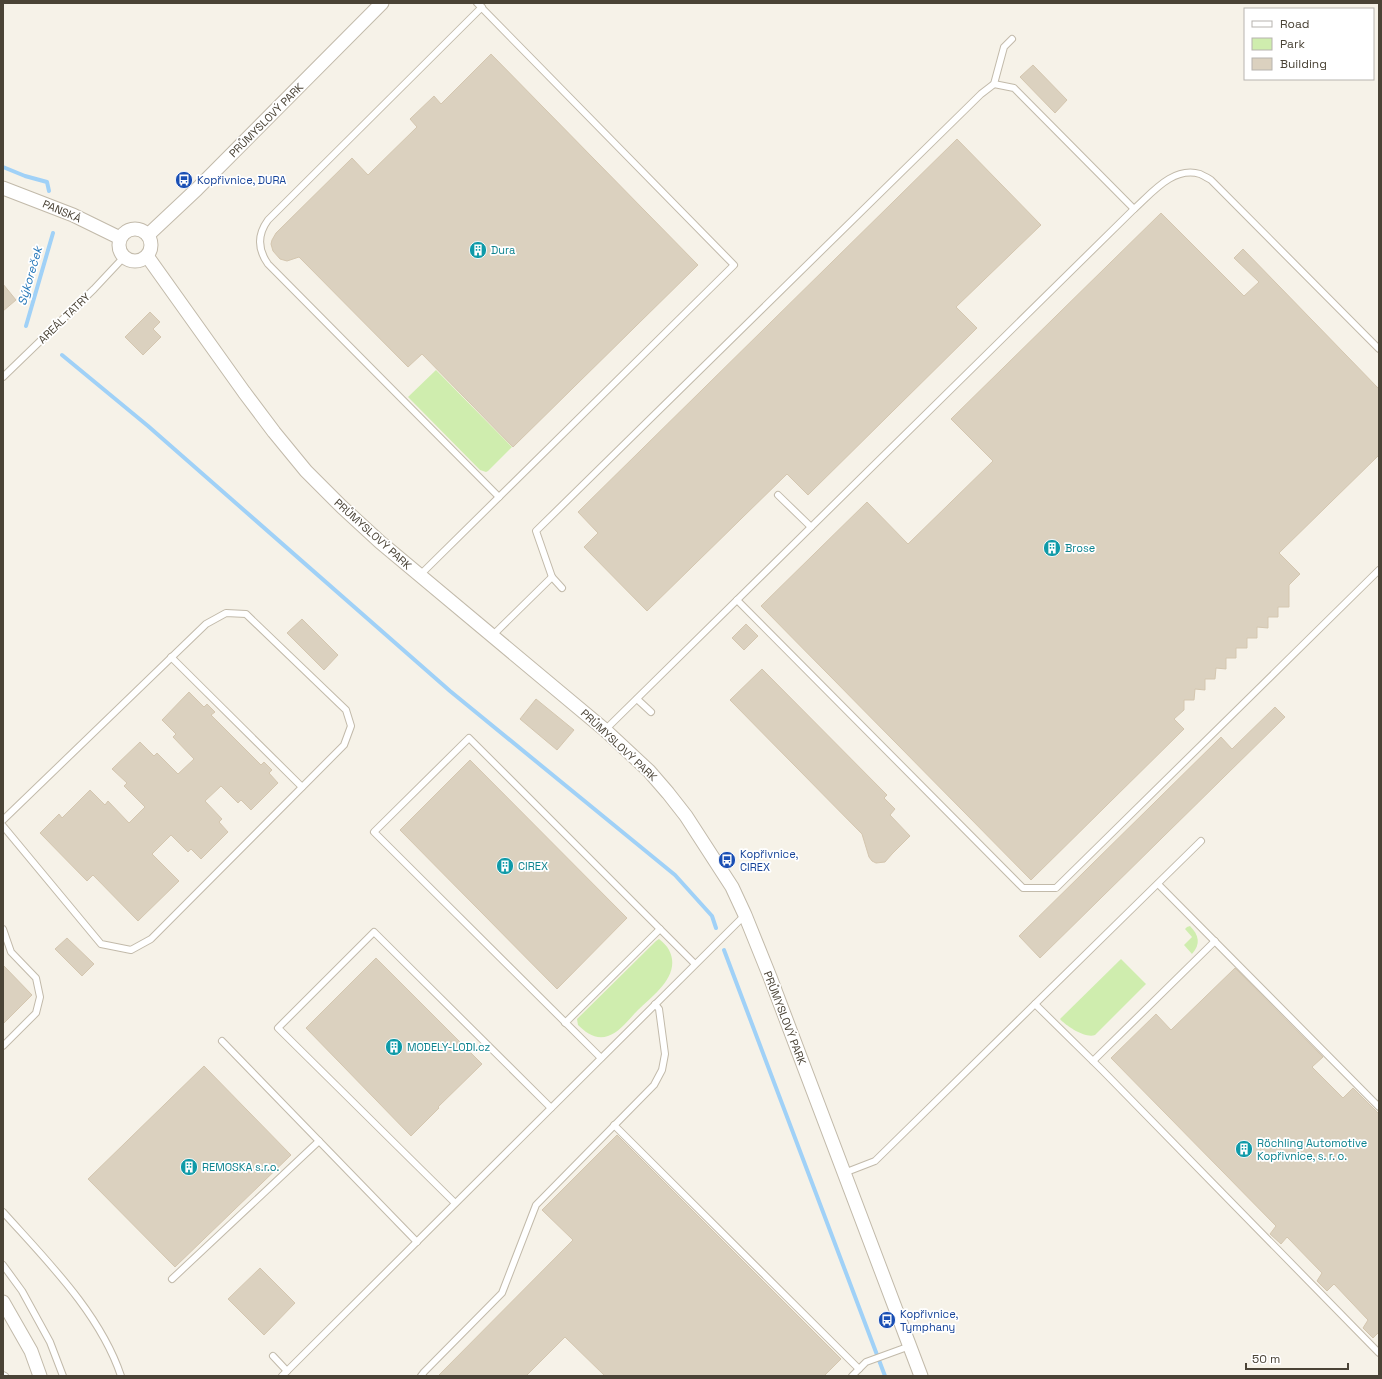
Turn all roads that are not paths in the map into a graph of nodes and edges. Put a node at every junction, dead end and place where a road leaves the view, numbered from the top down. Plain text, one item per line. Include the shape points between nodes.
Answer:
1 (382, 3) edge
2 (479, 5) edge
3 (1012, 39) dead end
4 (994, 84) junction
5 (3, 188) edge
6 (1134, 209) junction
7 (148, 235) junction
8 (120, 238) junction
9 (147, 256) junction
10 (124, 257) junction
11 (1379, 349) edge
12 (3, 377) edge
13 (778, 495) dead end
14 (499, 497) junction
15 (812, 527) junction
16 (1379, 570) edge
17 (420, 576) junction
18 (552, 577) junction
19 (562, 588) dead end
20 (737, 600) junction
21 (493, 636) junction
22 (171, 657) junction
23 (637, 699) junction
24 (651, 712) dead end
25 (605, 730) junction
26 (302, 788) junction
27 (3, 820) edge
28 (3, 826) edge
29 (1201, 841) dead end
30 (1158, 884) junction
31 (745, 915) junction
32 (3, 929) edge
33 (660, 929) junction
34 (1215, 941) junction
35 (695, 964) junction
36 (655, 1004) junction
37 (1035, 1004) junction
38 (565, 1023) junction
39 (222, 1041) dead end
40 (3, 1046) edge
41 (601, 1058) junction
42 (1093, 1062) junction
43 (1379, 1107) edge
44 (551, 1108) junction
45 (614, 1125) junction
46 (319, 1141) junction
47 (844, 1173) junction
48 (455, 1203) junction
49 (3, 1212) edge
50 (417, 1242) junction
51 (3, 1265) edge
52 (172, 1279) dead end
53 (3, 1302) edge
54 (910, 1346) junction
55 (1379, 1353) edge
56 (273, 1356) dead end
57 (859, 1369) junction
58 (287, 1370) junction
59 (40, 1376) edge
60 (63, 1376) edge
61 (120, 1376) edge
62 (282, 1376) edge
63 (421, 1376) edge
64 (852, 1376) edge
65 (921, 1376) edge

1 - 7 street, PRŮMYSLOVÝ PARK
2 - 14 lane via 268,220 262,228 259,241 260,250 268,264
2 - 14 lane via 734,265
3 - 4 lane via 1004,47
4 - 6 lane via 1014,88
4 - 18 lane via 536,531
5 - 8 street, PANSKÁ via 73,215
6 - 11 lane via 1175,175 1188,172 1201,174 1211,180
6 - 15 lane
7 - 8 street via 144,231 133,229
7 - 9 street via 151,246
8 - 10 street via 119,248
9 - 10 street via 138,261
9 - 17 street, PRŮMYSLOVÝ PARK via 248,397 306,471 342,507
10 - 12 lane, AREÁL TATRY
13 - 15 lane
14 - 17 lane
15 - 20 lane
16 - 20 lane via 1056,888 1023,888
17 - 21 street, PRŮMYSLOVÝ PARK
18 - 19 lane
18 - 21 lane
20 - 23 lane
21 - 25 street, PRŮMYSLOVÝ PARK
22 - 26 lane
22 - 26 lane via 206,624 226,613 246,614 346,710 351,726 344,745
22 - 27 lane
23 - 24 lane
23 - 25 lane
25 - 31 street, PRŮMYSLOVÝ PARK via 649,771 668,793 717,863
26 - 28 lane via 151,940 131,950 100,944
29 - 30 lane
30 - 34 lane
30 - 37 lane
31 - 35 lane
31 - 47 street, PRŮMYSLOVÝ PARK
32 - 40 lane via 11,952 36,978 40,997 36,1013
33 - 35 lane
33 - 38 lane
33 - 38 lane via 469,738 374,832
34 - 42 lane
34 - 43 lane
35 - 36 lane
36 - 41 lane
36 - 45 lane via 660,1009 664,1038 662,1070 654,1085
37 - 42 lane
37 - 47 lane via 875,1161
38 - 41 lane
39 - 46 lane
41 - 44 lane
42 - 55 lane
44 - 48 lane
44 - 48 lane via 374,932 278,1028
45 - 57 lane
45 - 63 lane via 536,1205 502,1293
46 - 50 lane
46 - 52 lane
47 - 54 street, PRŮMYSLOVÝ PARK
48 - 50 lane
49 - 61 lane via 64,1280 109,1348
50 - 58 lane
51 - 60 lane via 22,1291 50,1342
53 - 59 street via 30,1351
54 - 57 lane via 866,1362
54 - 65 street, PRŮMYSLOVÝ PARK
56 - 58 lane
57 - 64 lane
58 - 62 lane

